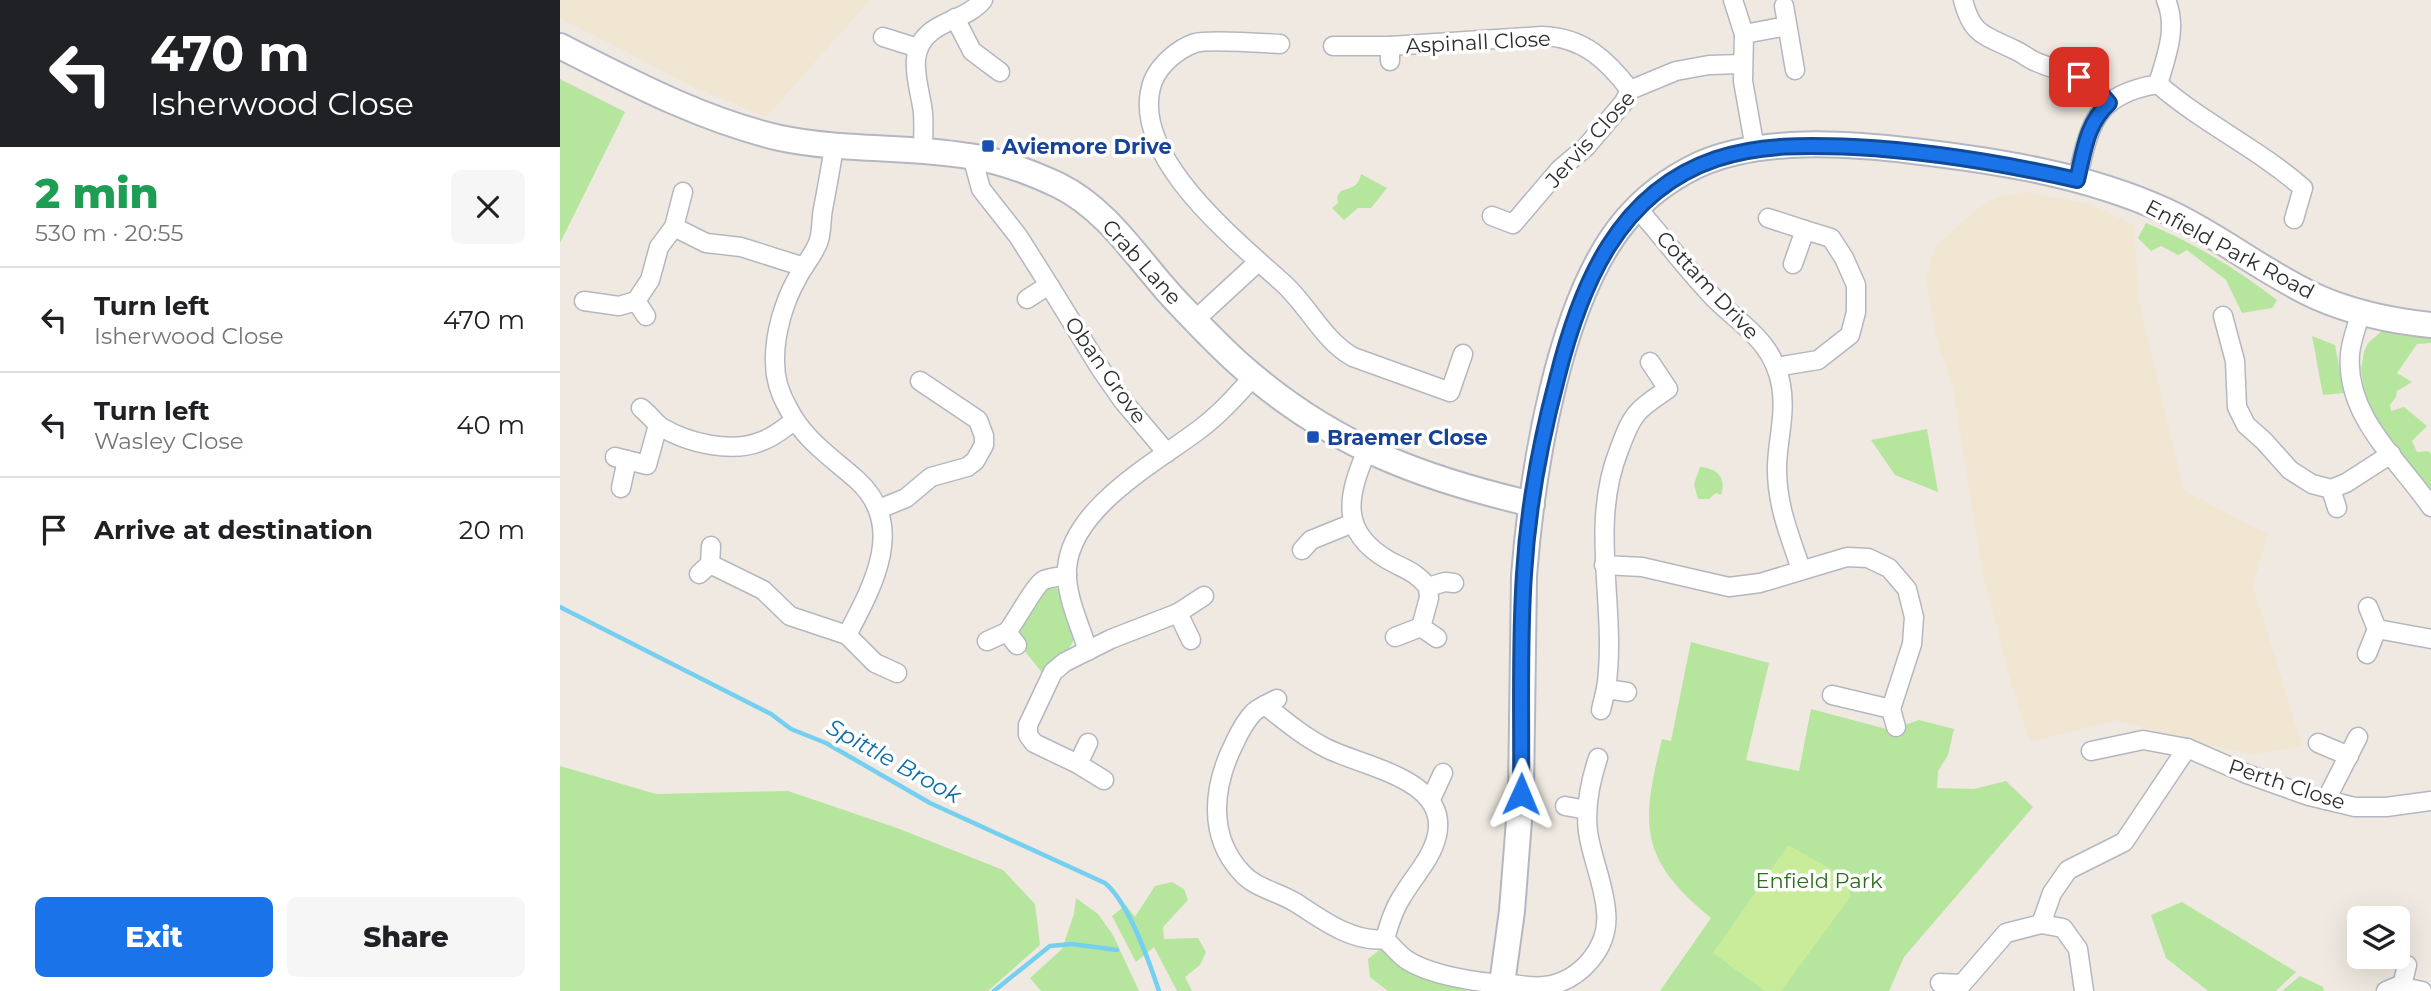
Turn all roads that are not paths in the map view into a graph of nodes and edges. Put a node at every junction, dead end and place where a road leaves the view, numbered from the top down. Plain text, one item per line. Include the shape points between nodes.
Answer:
1 (983, 0) edge
2 (1732, 0) edge
3 (1963, 0) edge
4 (2166, 0) edge
5 (1784, 6) dead end
6 (955, 19) junction
7 (1787, 26) junction
8 (1744, 34) junction
9 (883, 37) dead end
10 (1280, 44) dead end
11 (560, 46) edge
12 (1334, 46) dead end
13 (918, 48) junction
14 (1742, 64) junction
15 (1795, 70) dead end
16 (1000, 72) dead end
17 (2158, 84) junction
18 (1630, 90) junction
19 (2109, 103) junction
20 (834, 146) junction
21 (1755, 149) junction
22 (923, 151) junction
23 (972, 156) junction
24 (2077, 180) junction
25 (683, 192) dead end
26 (1637, 208) junction
27 (1492, 216) dead end
28 (1768, 218) dead end
29 (2294, 219) dead end
30 (674, 227) junction
31 (1805, 230) junction
32 (1258, 262) junction
33 (1793, 264) dead end
34 (804, 267) junction
35 (1049, 285) junction
36 (1027, 299) dead end
37 (584, 301) dead end
38 (2361, 313) junction
39 (2223, 316) dead end
40 (1195, 320) junction
41 (2431, 325) edge
42 (1463, 354) dead end
43 (1650, 362) dead end
44 (1776, 367) junction
45 (1253, 377) junction
46 (920, 380) dead end
47 (641, 408) dead end
48 (794, 421) junction
49 (658, 425) junction
50 (1367, 450) junction
51 (1167, 453) junction
52 (2391, 454) junction
53 (621, 488) dead end
54 (2331, 489) junction
55 (1532, 504) junction
56 (2431, 507) edge
57 (2337, 508) dead end
58 (879, 509) junction
59 (1353, 523) junction
60 (711, 546) dead end
61 (1302, 550) dead end
62 (1604, 565) junction
63 (1801, 569) junction
64 (1067, 575) junction
65 (1454, 583) dead end
66 (1428, 587) junction
67 (1203, 596) dead end
68 (2368, 607) dead end
69 (1178, 613) junction
70 (1421, 627) junction
71 (2377, 629) junction
72 (847, 635) junction
73 (1395, 637) dead end
74 (1437, 638) dead end
75 (2431, 639) edge
76 (1191, 640) dead end
77 (988, 641) dead end
78 (1088, 650) junction
79 (2367, 654) dead end
80 (897, 673) dead end
81 (1606, 689) junction
82 (1627, 692) dead end
83 (1832, 695) dead end
84 (1891, 709) junction
85 (1601, 710) dead end
86 (1896, 727) dead end
87 (2358, 737) dead end
88 (1088, 743) dead end
89 (2318, 743) dead end
90 (2187, 748) junction
91 (2091, 751) dead end
92 (2348, 756) junction
93 (1598, 758) dead end
94 (1078, 764) junction
95 (1443, 773) dead end
96 (1104, 780) dead end
97 (1431, 799) junction
98 (2326, 800) junction
99 (2431, 801) edge
100 (1565, 806) dead end
101 (1587, 810) junction
102 (2040, 923) junction
103 (1385, 939) junction
104 (2405, 969) edge
105 (1940, 983) dead end
106 (1501, 987) edge
107 (1962, 987) edge
108 (2394, 989) edge
109 (2084, 991) edge
110 (2422, 991) edge

1 - 6 street
2 - 8 street
3 - 19 street via 1968,17 1981,34 2079,77
4 - 17 street via 2170,39
5 - 7 street
6 - 13 street via 931,32
6 - 16 street via 972,51
7 - 8 street
7 - 15 street
8 - 14 street
9 - 13 street
10 - 32 street via 1197,42 1172,56 1155,76 1148,96 1149,119 1175,175
11 - 20 street, Crab Lane via 718,120 782,138
12 - 18 street, Aspinall Close via 1390,53 1542,36 1563,38 1599,55
13 - 22 street via 915,74
14 - 18 street, Jervis Close via 1676,71
14 - 21 street
17 - 19 street via 2130,91
17 - 29 street via 2303,188
18 - 27 street, Jervis Close via 1587,147 1560,169 1513,224
19 - 24 street via 2090,128
20 - 22 street, Crab Lane
20 - 34 street via 820,238
21 - 24 street, Enfield Park Road via 1821,145 1896,149 1990,161
21 - 26 street, Enfield Park Road via 1698,165
22 - 23 street, Crab Lane
23 - 35 street, Oban Grove via 981,190
23 - 40 street, Crab Lane via 1061,187 1096,212 1127,240
24 - 38 street, Enfield Park Road via 2167,211 2291,284
25 - 30 street
26 - 44 street, Cottam Drive via 1714,298 1755,333
26 - 55 street, Enfield Park Road via 1601,257 1572,323 1545,428
28 - 31 street
30 - 34 street via 706,243 741,247
30 - 37 street via 659,247 641,308
31 - 33 street
31 - 44 street via 1831,238 1844,258 1856,285 1856,312 1850,335 1818,360
32 - 40 street
32 - 42 street via 1307,308 1333,343 1353,357 1450,392
34 - 48 street via 784,311 775,362 779,390
35 - 36 street
35 - 51 street, Oban Grove via 1123,401
38 - 41 street, Enfield Park Road
38 - 52 street via 2350,353 2356,398 2364,419
39 - 54 street via 2235,361 2237,407 2246,425 2290,470
40 - 45 street, Crab Lane
43 - 62 street via 1668,389 1640,410 1623,437 1606,500
44 - 63 street, Cottam Drive via 1782,403 1779,503
45 - 50 street, Crab Lane
45 - 51 street via 1211,421
46 - 58 street via 978,420 984,436 981,453 967,467 931,477 906,498
47 - 49 street
48 - 49 street via 760,442 738,446 692,440
48 - 58 street via 865,488
49 - 53 street via 647,465 621,459
50 - 55 street, Crab Lane via 1432,478
50 - 59 street via 1350,496
51 - 64 street via 1118,488 1091,519 1073,547
52 - 54 street
52 - 56 street
54 - 57 street
55 - 106 street, Enfield Park Road via 1523,601 1521,794
58 - 72 street via 883,531 876,572
59 - 61 street via 1311,540
59 - 66 street via 1368,545
60 - 72 street via 704,570 763,590 790,616
62 - 63 street via 1642,567 1729,587 1760,583
62 - 81 street via 1610,656
63 - 84 street via 1847,556 1868,558 1889,568 1907,589 1914,617 1912,643
64 - 77 street via 1039,583 1012,638
64 - 78 street
65 - 66 street
66 - 70 street
67 - 69 street
68 - 71 street
69 - 76 street
69 - 78 street
70 - 73 street
70 - 74 street
71 - 75 street
71 - 79 street
72 - 80 street via 875,663
78 - 94 street via 1053,672 1027,730 1034,743
81 - 82 street
81 - 85 street
83 - 84 street
84 - 86 street
87 - 92 street
88 - 94 street
89 - 92 street
90 - 91 street, Perth Close via 2143,740
90 - 98 street, Perth Close
90 - 102 street via 2124,842 2068,870
92 - 98 street
93 - 101 street
94 - 96 street
95 - 97 street
97 - 103 street via 1438,816 1434,843 1398,903
97 - 103 street via 1395,776 1310,740 1271,702 1254,712 1242,729 1218,785 1216,814 1228,853 1240,871 1355,936
98 - 99 street, Perth Close via 2355,807
100 - 101 street
101 - 106 street via 1591,851 1607,913 1596,953 1579,972 1556,984
102 - 107 street via 2006,933
102 - 109 street via 2063,928 2078,949
103 - 106 street via 1424,968
104 - 108 street
105 - 107 street
108 - 110 street

